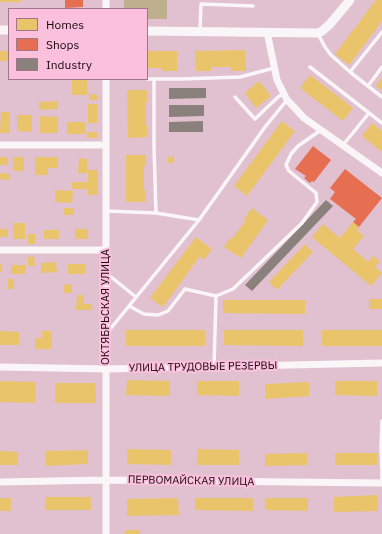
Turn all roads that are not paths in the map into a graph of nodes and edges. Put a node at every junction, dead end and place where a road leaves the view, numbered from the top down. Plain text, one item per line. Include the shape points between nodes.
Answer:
1 (350, 0) edge
2 (253, 6) dead end
3 (148, 31) edge
4 (200, 31) junction
5 (267, 32) junction
6 (382, 32) edge
7 (318, 33) junction
8 (310, 67) dead end
9 (382, 67) edge
10 (274, 68) junction
11 (350, 72) junction
12 (148, 79) edge
13 (154, 79) junction
14 (106, 80) edge
15 (368, 86) junction
16 (235, 96) dead end
17 (286, 96) junction
18 (382, 97) edge
19 (369, 113) junction
20 (382, 123) edge
21 (321, 130) junction
22 (0, 145) edge
23 (343, 145) junction
24 (106, 146) junction
25 (382, 172) edge
26 (106, 211) junction
27 (156, 213) junction
28 (199, 220) junction
29 (0, 250) edge
30 (106, 250) junction
31 (106, 273) junction
32 (216, 296) junction
33 (136, 297) junction
34 (129, 306) junction
35 (106, 334) junction
36 (382, 364) edge
37 (0, 367) edge
38 (214, 368) junction
39 (106, 369) junction
40 (382, 421) edge
41 (382, 472) edge
42 (106, 480) junction
43 (0, 482) edge
44 (382, 483) edge
45 (106, 534) edge

1 - 7 street via 330,24
2 - 4 lane via 201,4
3 - 4 street
4 - 5 street
5 - 7 street
5 - 10 street
6 - 11 lane
7 - 11 lane via 331,55
8 - 19 lane
9 - 15 lane
10 - 13 lane via 240,77
10 - 17 street
11 - 15 lane
12 - 13 lane
13 - 27 lane
14 - 24 street, ОКТЯБРЬСКАЯ УЛИЦА
15 - 18 lane
16 - 17 lane via 256,119 278,97
17 - 21 street via 304,118
17 - 28 lane
19 - 20 lane
19 - 23 lane
21 - 23 street
21 - 32 lane via 298,146 286,165 289,171 316,193 317,202 302,223 233,289
22 - 24 street
23 - 25 street
24 - 26 street, ОКТЯБРЬСКАЯ УЛИЦА
26 - 27 lane
26 - 30 street, ОКТЯБРЬСКАЯ УЛИЦА
27 - 28 lane
28 - 33 lane
29 - 30 street
30 - 31 street, ОКТЯБРЬСКАЯ УЛИЦА
31 - 33 lane
31 - 35 street, ОКТЯБРЬСКАЯ УЛИЦА
32 - 34 lane via 185,289 168,311 158,315 144,314
32 - 38 lane
33 - 34 lane
34 - 35 lane
35 - 39 street, ОКТЯБРЬСКАЯ УЛИЦА
36 - 38 street, УЛИЦА ТРУДОВЫЕ РЕЗЕРВЫ
37 - 39 street, УЛИЦА ТРУДОВЫЕ РЕЗЕРВЫ
38 - 39 street, УЛИЦА ТРУДОВЫЕ РЕЗЕРВЫ
39 - 42 street, ОКТЯБРЬСКАЯ УЛИЦА
40 - 41 lane
41 - 44 lane
42 - 43 street, ПЕРВОМАЙСКАЯ УЛИЦА
42 - 44 street, ПЕРВОМАЙСКАЯ УЛИЦА
42 - 45 street, ОКТЯБРЬСКАЯ УЛИЦА

